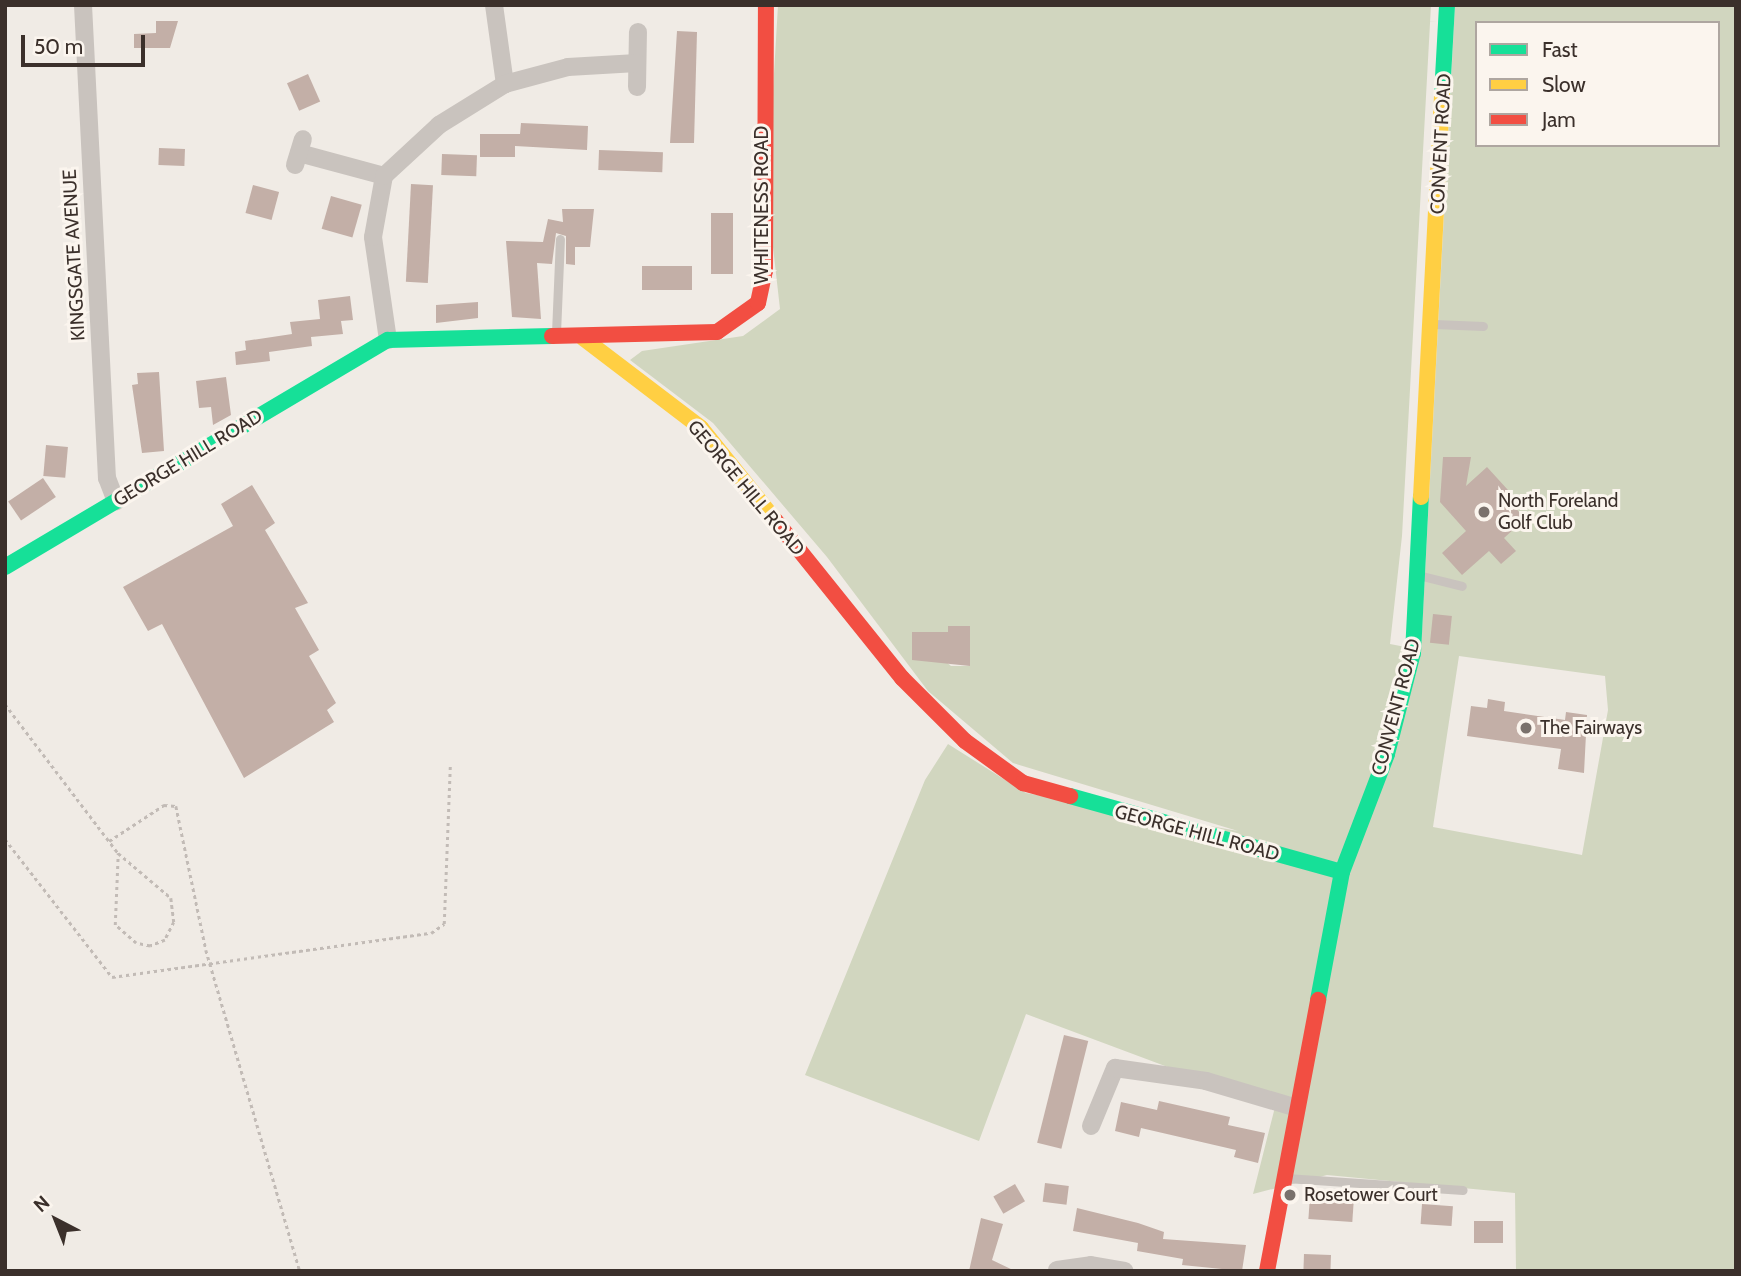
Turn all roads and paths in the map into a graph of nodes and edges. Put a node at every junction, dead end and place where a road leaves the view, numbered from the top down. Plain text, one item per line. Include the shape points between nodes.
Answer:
1 (83, 5) edge
2 (494, 5) edge
3 (766, 5) edge
4 (1447, 5) edge
5 (638, 32) dead end
6 (637, 63) junction
7 (505, 84) junction
8 (637, 87) dead end
9 (299, 152) dead end
10 (384, 176) junction
11 (560, 239) dead end
12 (1433, 324) junction
13 (1483, 326) dead end
14 (556, 338) junction
15 (583, 338) junction
16 (388, 340) junction
17 (116, 501) junction
18 (5, 567) edge
19 (1422, 576) junction
20 (1462, 586) dead end
21 (5, 705) edge
22 (450, 766) dead end
23 (5, 839) edge
24 (109, 841) junction
25 (118, 853) junction
26 (1342, 872) junction
27 (210, 964) junction
28 (1294, 1107) junction
29 (1091, 1126) dead end
30 (1284, 1178) junction
31 (1463, 1190) dead end
32 (1057, 1270) edge
33 (300, 1271) edge
34 (1124, 1271) edge
35 (1267, 1271) edge

1 - 17 street, KINGSGATE AVENUE via 107,478
2 - 7 street
3 - 15 street, WHITENESS ROAD via 765,271 758,303 717,332
4 - 12 street, CONVENT ROAD
5 - 6 street
6 - 7 street via 568,66
6 - 8 street
7 - 10 street via 439,125
9 - 10 street
10 - 16 street via 373,237
11 - 14 lane
12 - 13 lane
12 - 19 street, CONVENT ROAD
14 - 15 street, GEORGE HILL ROAD
14 - 16 street, GEORGE HILL ROAD
15 - 26 street, GEORGE HILL ROAD via 701,428 902,678 965,741 1023,783
16 - 17 street, GEORGE HILL ROAD
17 - 18 street, GEORGE HILL ROAD
19 - 20 lane
19 - 26 street, CONVENT ROAD via 1413,653 1387,754
21 - 24 path
22 - 27 path via 439,930
23 - 27 path via 112,977
24 - 25 path
24 - 27 path via 164,805 176,806
25 - 25 path via 172,898 174,922 165,940 150,946 136,943 115,925
26 - 28 street, CONVENT ROAD
27 - 33 path
28 - 29 street via 1206,1081 1115,1068
28 - 30 street, CONVENT ROAD
30 - 31 lane
30 - 35 street, CONVENT ROAD
32 - 34 street via 1091,1265

